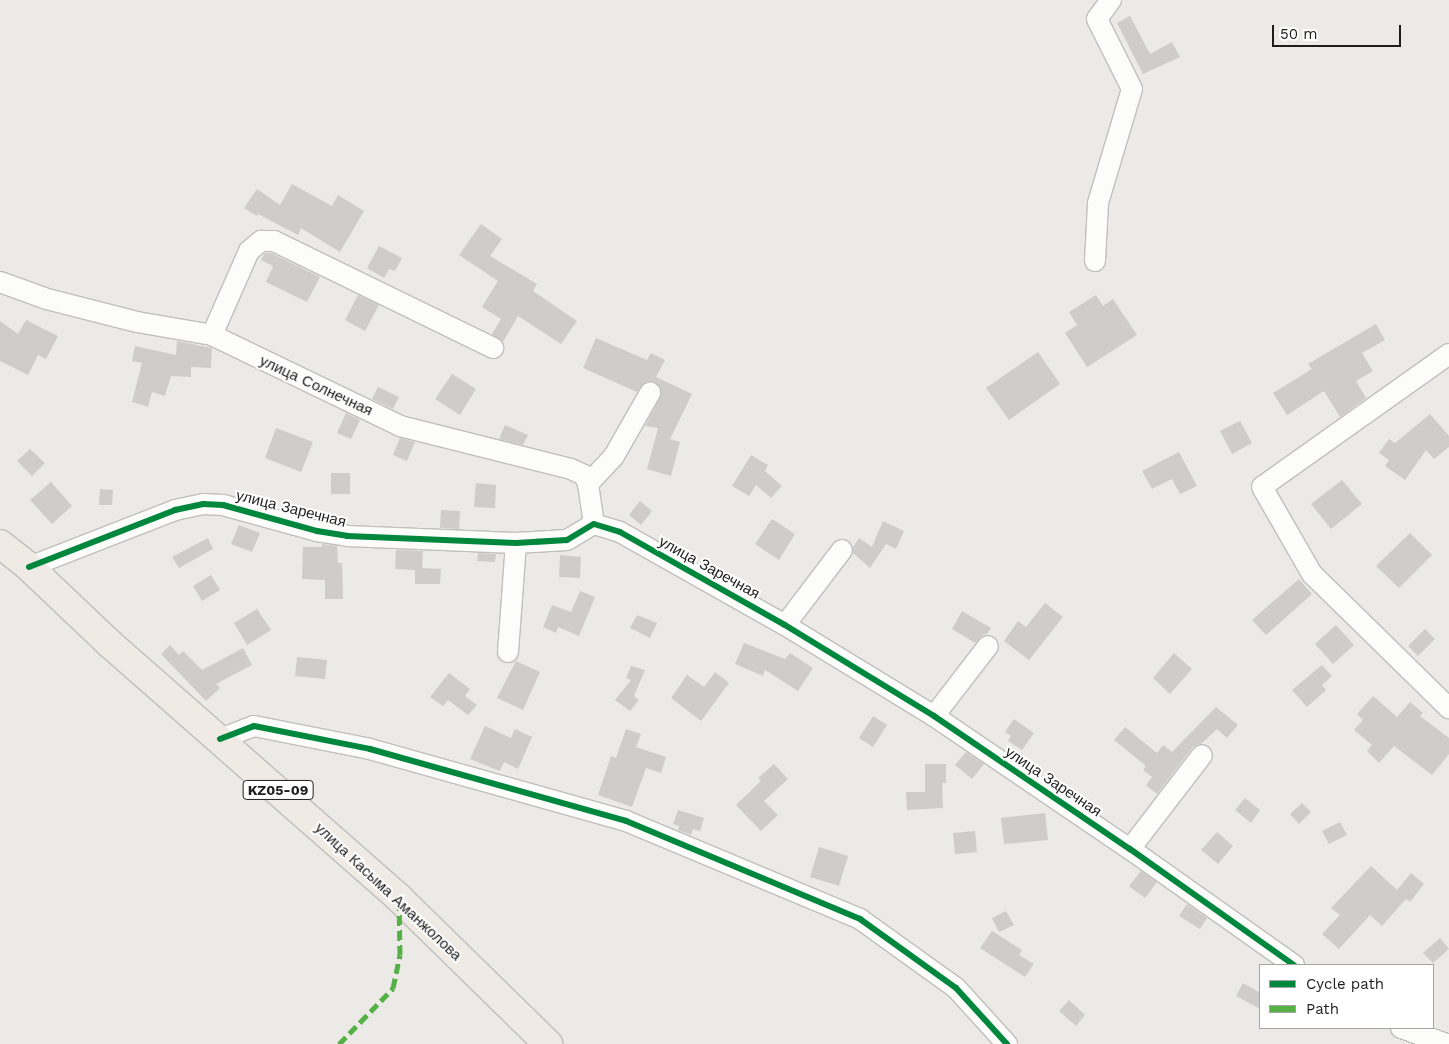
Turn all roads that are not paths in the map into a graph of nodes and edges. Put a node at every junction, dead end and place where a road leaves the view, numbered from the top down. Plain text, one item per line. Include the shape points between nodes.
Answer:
1 (1111, 0) edge
2 (1095, 261) dead end
3 (0, 282) edge
4 (212, 335) junction
5 (492, 348) dead end
6 (1449, 354) edge
7 (650, 392) dead end
8 (588, 484) junction
9 (594, 524) junction
10 (516, 543) junction
11 (0, 544) edge
12 (842, 550) dead end
13 (30, 566) junction
14 (785, 626) junction
15 (988, 646) dead end
16 (508, 652) dead end
17 (1449, 708) edge
18 (934, 716) junction
19 (220, 738) junction
20 (1202, 755) dead end
21 (1130, 849) junction
22 (1293, 964) edge
23 (1404, 1029) edge
24 (548, 1044) edge
25 (1007, 1044) edge
26 (1447, 1044) edge

1 - 2 street via 1097,19 1132,89 1098,203
3 - 4 street, улица Солнечная via 48,299 136,322
4 - 5 street via 249,251 261,241 274,241
4 - 8 street, улица Солнечная via 400,426 570,469 584,475
6 - 17 street via 1262,487 1312,574
7 - 8 street via 614,456
8 - 9 street
9 - 10 street, улица Заречная via 567,540
9 - 14 street, улица Заречная via 620,532
10 - 13 street, улица Заречная via 347,536 223,505 203,504 175,510
10 - 16 street
11 - 13 main road, улица Касыма Аманжолова / KZ05-09
12 - 14 street
13 - 19 main road, улица Касыма Аманжолова / KZ05-09 via 108,643
14 - 18 street, улица Заречная
15 - 18 street
18 - 21 street, улица Заречная
19 - 24 main road, улица Касыма Аманжолова / KZ05-09 via 399,898
19 - 25 street via 254,726 370,749 626,821 860,919 956,988
20 - 21 street
21 - 22 street, улица Заречная
23 - 26 street

